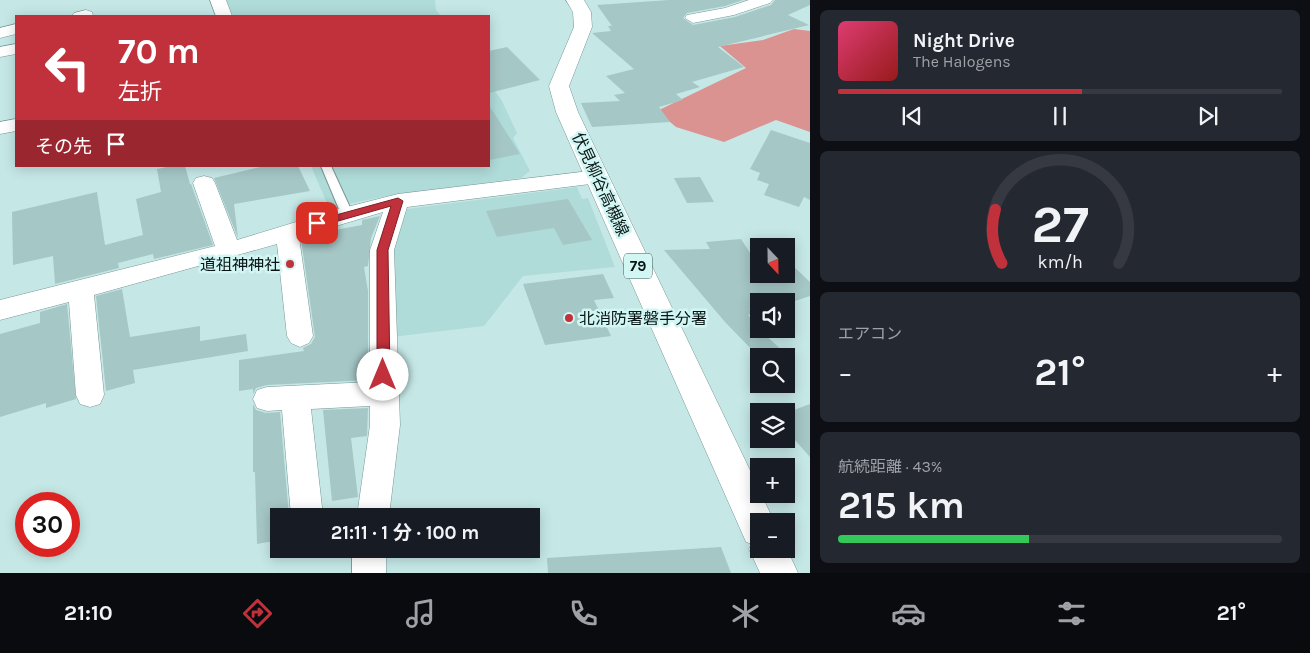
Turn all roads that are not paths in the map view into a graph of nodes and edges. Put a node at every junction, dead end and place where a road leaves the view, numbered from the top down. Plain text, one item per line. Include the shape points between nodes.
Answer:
1 (218, 0) edge
2 (575, 0) edge
3 (765, 0) edge
4 (224, 15) edge
5 (694, 18) dead end
6 (15, 30) edge
7 (0, 33) edge
8 (15, 49) edge
9 (0, 52) edge
10 (15, 125) edge
11 (0, 128) edge
12 (326, 167) edge
13 (598, 177) junction
14 (204, 183) dead end
15 (398, 201) junction
16 (347, 214) junction
17 (287, 233) junction
18 (229, 251) junction
19 (81, 290) junction
20 (0, 310) edge
21 (300, 336) dead end
22 (383, 393) junction
23 (90, 395) dead end
24 (305, 508) edge
25 (374, 508) edge
26 (752, 513) edge
27 (369, 558) edge
28 (772, 558) edge
29 (369, 573) edge
30 (779, 573) edge

1 - 4 street
2 - 13 main road, 伏見柳谷高槻線 / 79 via 582,12 583,27 559,86
3 - 5 street via 728,12
6 - 7 street
8 - 9 street
10 - 11 street
12 - 16 lane
13 - 15 street
13 - 26 main road, 伏見柳谷高槻線 / 79
14 - 18 street
15 - 16 street
15 - 22 street via 382,250
16 - 17 street
17 - 18 street
17 - 21 street
18 - 19 street
19 - 20 street
19 - 23 street
22 - 24 street via 281,398
22 - 25 street via 386,425
27 - 29 street
28 - 30 main road

